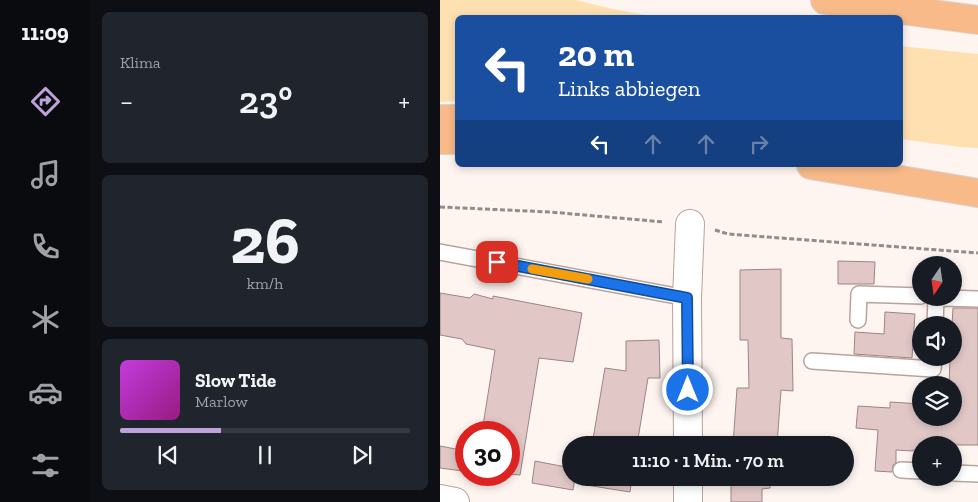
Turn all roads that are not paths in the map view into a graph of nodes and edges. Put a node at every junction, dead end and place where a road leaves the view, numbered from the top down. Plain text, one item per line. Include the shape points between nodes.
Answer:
1 (825, 0) edge
2 (978, 20) edge
3 (455, 118) edge
4 (440, 119) edge
5 (440, 140) edge
6 (455, 140) edge
7 (903, 162) edge
8 (823, 167) edge
9 (978, 174) edge
10 (978, 193) edge
11 (690, 224) road end
12 (440, 252) edge
13 (912, 296) edge
14 (687, 298) junction
15 (962, 299) edge
16 (978, 299) edge
17 (858, 320) dead end
18 (812, 360) dead end
19 (933, 366) edge
20 (688, 436) edge
21 (901, 470) dead end
22 (912, 471) edge
23 (962, 473) edge
24 (978, 474) edge
25 (688, 486) edge
26 (440, 499) edge
27 (455, 502) edge
28 (688, 502) edge

1 - 2 highway
3 - 4 highway
5 - 6 highway
7 - 9 highway
8 - 10 highway
11 - 14 street
12 - 14 lane
13 - 17 lane via 859,294
14 - 20 street
15 - 16 lane
18 - 19 lane via 933,369
21 - 22 lane
23 - 24 lane
25 - 28 street
26 - 27 street

